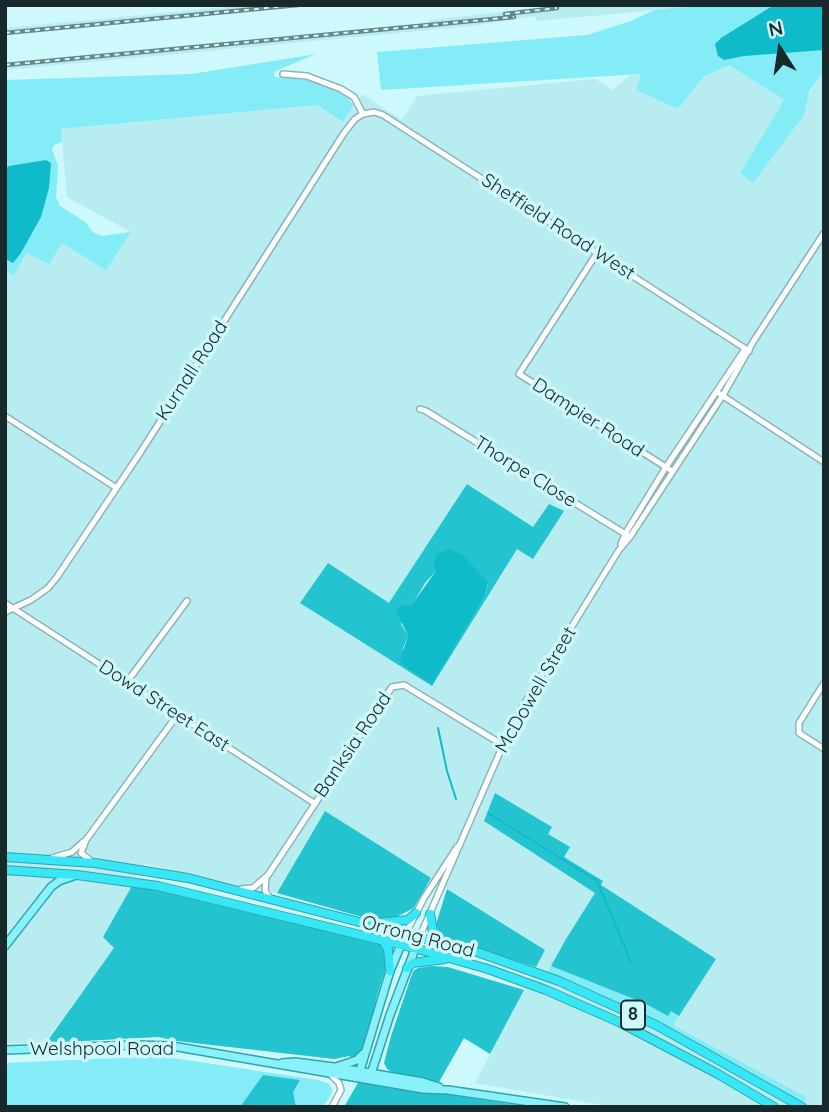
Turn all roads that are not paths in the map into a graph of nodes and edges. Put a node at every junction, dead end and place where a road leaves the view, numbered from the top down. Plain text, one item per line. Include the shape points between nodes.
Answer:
1 (283, 74) dead end
2 (363, 114) junction
3 (824, 233) edge
4 (597, 253) junction
5 (747, 350) junction
6 (720, 394) junction
7 (420, 410) dead end
8 (5, 416) edge
9 (824, 462) edge
10 (669, 469) junction
11 (115, 487) junction
12 (627, 535) junction
13 (187, 601) dead end
14 (5, 603) edge
15 (14, 609) junction
16 (5, 612) edge
17 (127, 682) junction
18 (824, 683) edge
19 (178, 714) junction
20 (503, 745) junction
21 (824, 749) edge
22 (314, 803) junction
23 (464, 835) junction
24 (86, 840) junction
25 (5, 857) edge
26 (46, 859) junction
27 (95, 863) junction
28 (5, 870) edge
29 (39, 872) junction
30 (76, 875) junction
31 (268, 875) junction
32 (233, 888) junction
33 (46, 891) junction
34 (271, 899) junction
35 (416, 913) junction
36 (430, 914) junction
37 (370, 924) junction
38 (406, 933) junction
39 (420, 936) junction
40 (381, 940) junction
41 (442, 942) junction
42 (400, 945) junction
43 (5, 946) edge
44 (414, 948) junction
45 (452, 958) junction
46 (407, 968) junction
47 (390, 971) junction
48 (378, 1049) junction
49 (5, 1050) edge
50 (363, 1054) junction
51 (332, 1070) junction
52 (358, 1075) junction
53 (389, 1076) junction
54 (371, 1077) junction
55 (449, 1090) junction
56 (332, 1107) edge
57 (565, 1107) edge
58 (774, 1107) edge
59 (802, 1107) edge

1 - 2 street via 307,76 341,89 354,97
2 - 4 street, Sheffield Road West via 383,115
2 - 11 street, Kurnall Road via 344,133
3 - 5 street, McDowell Street
4 - 5 street, Sheffield Road West
4 - 10 street, Dampier Road via 519,374
5 - 6 street, McDowell Street
6 - 9 street
6 - 10 street, McDowell Street
7 - 12 street, Thorpe Close
8 - 11 street
10 - 12 street, McDowell Street
11 - 15 street, Kurnall Road via 53,583
12 - 20 street, McDowell Street
13 - 17 street
14 - 15 street, Dowd Street East
15 - 16 street, Kurnall Road
15 - 17 street, Dowd Street East
17 - 19 street, Dowd Street East
18 - 21 street via 799,723 799,733
19 - 22 street, Dowd Street East
19 - 24 street
20 - 22 street, Banksia Road via 404,685 392,687
20 - 23 street, McDowell Street
22 - 31 street, Banksia Road
23 - 35 street, McDowell Street
23 - 36 street, McDowell Street
24 - 26 street via 72,852
24 - 27 street via 81,853
25 - 26 highway, Orrong Road / 8
26 - 27 highway, Orrong Road / 8
27 - 32 highway, Orrong Road / 8
28 - 29 highway, Orrong Road / 8
29 - 30 highway, Orrong Road / 8
29 - 33 main road via 48,880
30 - 33 main road
30 - 40 highway, Orrong Road / 8 via 158,886
31 - 32 street via 253,888
31 - 34 street via 265,891
32 - 34 highway, Orrong Road / 8
33 - 43 main road
34 - 37 highway, Orrong Road / 8
35 - 37 highway via 408,920
35 - 38 street, McDowell Street
36 - 39 street, McDowell Street
36 - 41 highway via 433,932
37 - 38 highway, Orrong Road / 8
38 - 39 highway, Orrong Road / 8
38 - 42 main road, McDowell Street
39 - 41 highway, Orrong Road / 8
39 - 44 main road, McDowell Street
40 - 42 highway, Orrong Road / 8
40 - 47 highway via 388,949
41 - 59 highway, Orrong Road / 8 via 524,968 644,1020
42 - 44 highway, Orrong Road / 8
42 - 47 main road, McDowell Street
44 - 45 highway, Orrong Road / 8
44 - 46 main road, McDowell Street
45 - 46 highway via 413,962
45 - 58 highway, Orrong Road / 8 via 619,1022
46 - 48 main road, McDowell Street
47 - 50 main road, McDowell Street
48 - 53 main road via 383,1071
48 - 54 main road, McDowell Street
49 - 51 main road, Welshpool Road via 156,1045
50 - 51 main road
50 - 52 main road, McDowell Street
51 - 52 main road, Welshpool Road
51 - 56 street via 341,1090
52 - 54 main road, Welshpool Road
53 - 54 main road, Welshpool Road
53 - 55 main road, Welshpool Road
54 - 55 main road, Welshpool Road
55 - 57 main road, Welshpool Road

